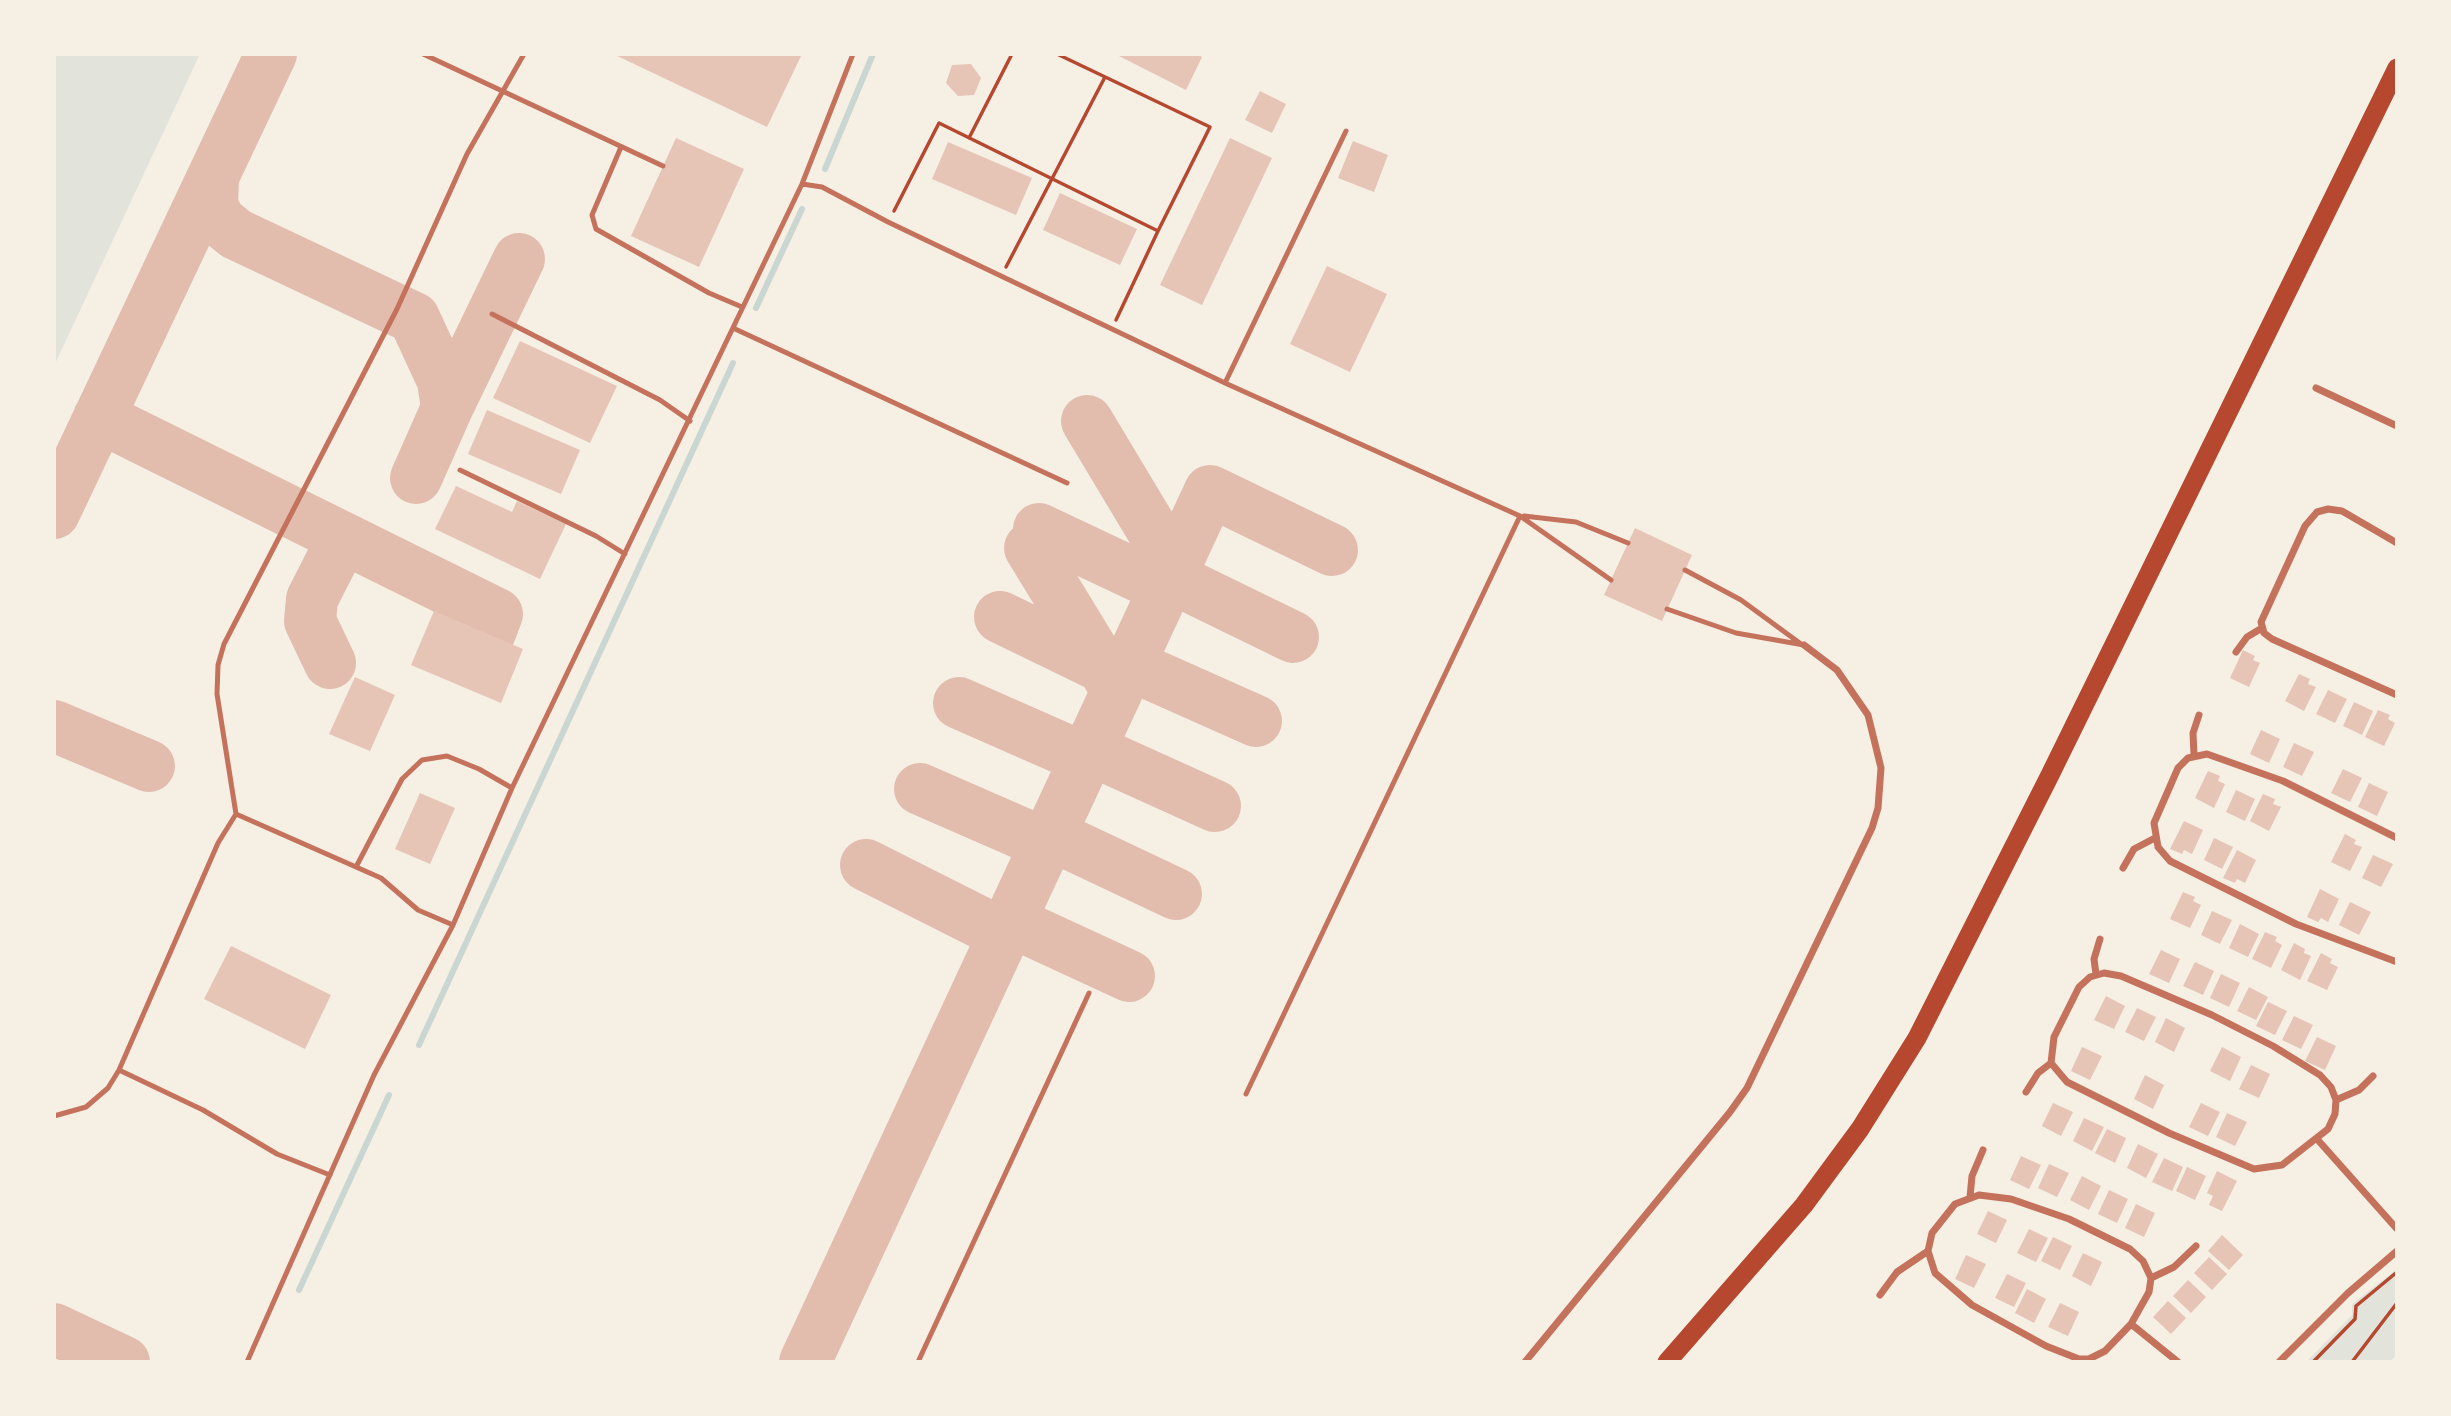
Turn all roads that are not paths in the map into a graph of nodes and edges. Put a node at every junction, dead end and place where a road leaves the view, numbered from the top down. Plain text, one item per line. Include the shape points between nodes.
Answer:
1 (423, 54) edge
2 (524, 54) edge
3 (853, 54) edge
4 (2397, 68) edge
5 (501, 92) junction
6 (1346, 131) dead end
7 (621, 147) junction
8 (663, 166) dead end
9 (802, 184) junction
10 (743, 307) junction
11 (492, 314) dead end
12 (733, 328) junction
13 (1225, 383) junction
14 (2316, 388) dead end
15 (690, 421) junction
16 (2397, 426) edge
17 (460, 470) dead end
18 (1067, 483) dead end
19 (1520, 516) junction
20 (1628, 543) dead end
21 (2397, 543) edge
22 (625, 554) junction
23 (1685, 570) dead end
24 (1611, 580) dead end
25 (1667, 608) dead end
26 (2262, 628) junction
27 (1804, 645) junction
28 (2236, 652) dead end
29 (2397, 695) edge
30 (2199, 715) dead end
31 (2194, 755) junction
32 (512, 788) junction
33 (236, 814) junction
34 (2155, 838) junction
35 (2397, 838) edge
36 (356, 867) junction
37 (2123, 868) dead end
38 (453, 925) junction
39 (2099, 939) dead end
40 (2397, 962) edge
41 (2096, 974) junction
42 (1089, 993) dead end
43 (2051, 1063) junction
44 (119, 1070) junction
45 (2373, 1076) dead end
46 (2026, 1092) dead end
47 (1246, 1094) dead end
48 (2336, 1100) junction
49 (54, 1116) edge
50 (2317, 1139) junction
51 (1983, 1150) dead end
52 (330, 1175) junction
53 (1970, 1197) junction
54 (2397, 1229) edge
55 (2196, 1246) dead end
56 (1928, 1251) junction
57 (2397, 1251) edge
58 (2151, 1278) junction
59 (1880, 1295) dead end
60 (2130, 1324) junction
61 (247, 1362) edge
62 (918, 1362) edge
63 (1525, 1362) edge
64 (1667, 1362) edge
65 (2178, 1362) edge
66 (2279, 1362) edge

1 - 5 lane
2 - 5 lane
3 - 9 lane
4 - 64 highway via 1917,1038 1860,1129 1804,1205
5 - 7 lane
5 - 33 lane via 467,154 397,309 224,644 217,694
6 - 13 lane
7 - 8 lane
7 - 10 lane via 592,215 596,229 709,293
9 - 10 lane
9 - 13 lane via 822,187
10 - 12 lane
11 - 15 lane via 660,400
12 - 15 lane
12 - 18 lane
13 - 19 lane
14 - 16 street
15 - 22 lane
17 - 22 lane
19 - 20 lane via 1576,522
19 - 24 lane
19 - 47 lane
21 - 26 street via 2342,512 2317,512 2305,526 2263,615
22 - 32 lane
23 - 27 lane via 1741,600
25 - 27 lane via 1736,633
26 - 28 street via 2247,637
26 - 29 street via 2272,639
27 - 63 street via 1850,685 1871,724 1881,768 1872,828 1747,1087
30 - 31 street via 2193,733
31 - 34 street via 2178,768 2156,815
31 - 35 street via 2213,755 2284,781
32 - 36 lane via 447,756 422,760 402,779
32 - 38 lane
33 - 36 lane
33 - 44 lane via 218,843
34 - 37 street via 2134,849
34 - 40 street via 2170,860 2201,878 2327,938
36 - 38 lane via 381,878 418,910
38 - 52 lane
39 - 41 street
41 - 43 street via 2075,994 2053,1038
41 - 48 street via 2121,976 2273,1046 2326,1080
42 - 62 lane
43 - 46 street
43 - 50 street via 2067,1082 2254,1169 2282,1166
44 - 49 lane via 86,1107
44 - 52 lane via 203,1110 277,1154
45 - 48 street via 2360,1090
48 - 50 street via 2332,1122
50 - 54 street
51 - 53 street via 1972,1176
52 - 61 lane
53 - 56 street via 1941,1219
53 - 58 street via 2011,1199 2089,1228 2138,1256
55 - 58 street via 2174,1267
56 - 59 street via 1897,1272
56 - 60 street via 1936,1273 1972,1305 2026,1337 2071,1356 2097,1356
57 - 66 street
58 - 60 street via 2149,1292
60 - 65 street

